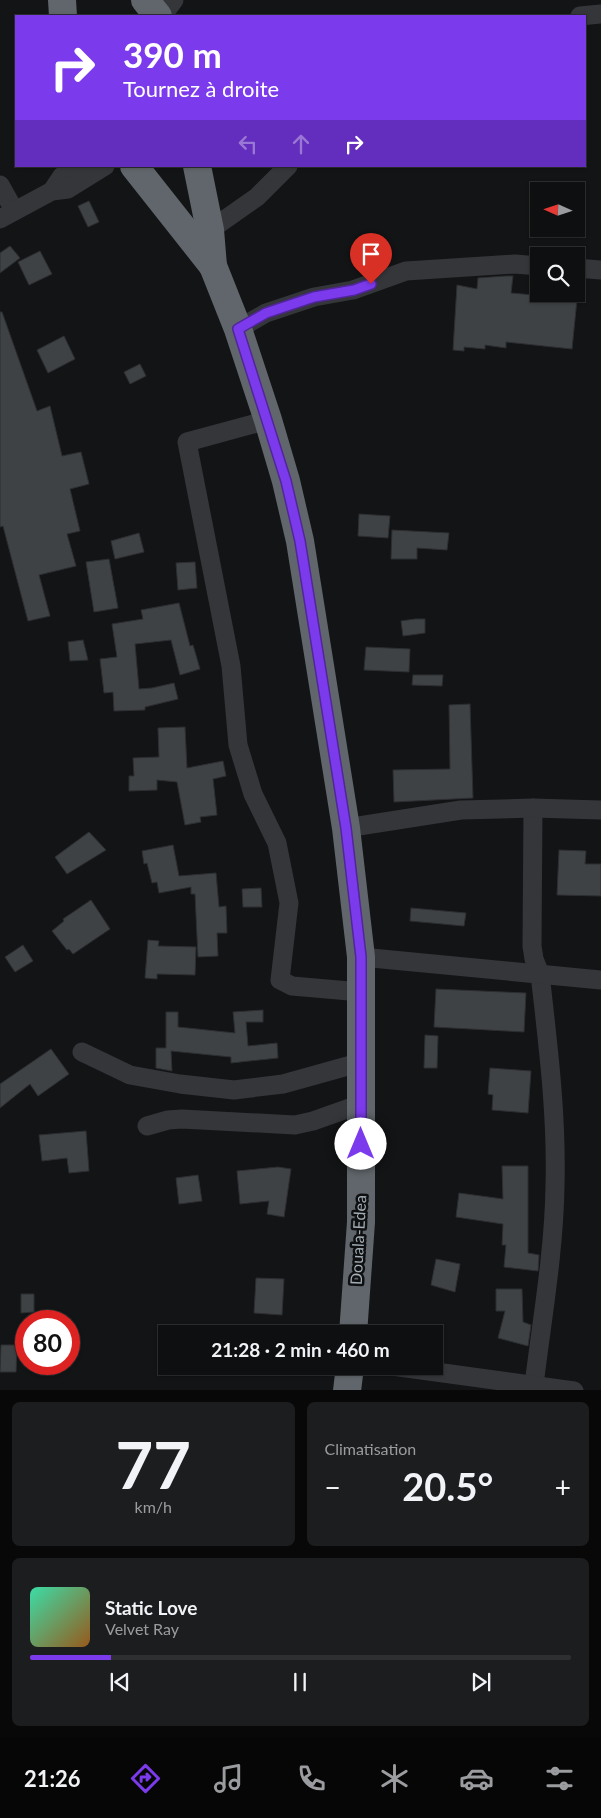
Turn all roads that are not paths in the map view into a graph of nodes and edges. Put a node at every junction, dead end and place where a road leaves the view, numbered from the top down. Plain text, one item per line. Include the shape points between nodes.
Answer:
1 (145, 0) edge
2 (174, 0) edge
3 (601, 14) edge
4 (157, 15) edge
5 (163, 15) edge
6 (586, 15) edge
7 (76, 167) edge
8 (103, 167) edge
9 (135, 167) edge
10 (197, 167) edge
11 (287, 167) edge
12 (0, 185) edge
13 (52, 191) junction
14 (7, 215) edge
15 (210, 230) junction
16 (530, 265) edge
17 (213, 266) junction
18 (585, 269) edge
19 (601, 270) edge
20 (238, 329) junction
21 (268, 420) junction
22 (533, 808) junction
23 (601, 810) edge
24 (346, 828) junction
25 (361, 957) junction
26 (540, 974) junction
27 (601, 980) edge
28 (361, 992) junction
29 (82, 1052) dead end
30 (362, 1062) junction
31 (361, 1104) junction
32 (147, 1126) dead end
33 (354, 1325) edge
34 (443, 1373) edge
35 (349, 1375) edge
36 (542, 1388) edge
37 (347, 1390) edge
38 (574, 1390) edge

1 - 4 highway
2 - 5 street
3 - 6 street
7 - 13 street via 62,176
8 - 13 street via 68,189
9 - 17 highway, Douala-Edea
10 - 15 highway, Douala-Edea
11 - 15 street via 256,197
12 - 14 street
13 - 14 street
15 - 17 highway, Douala-Edea
16 - 20 street via 406,271 354,290 314,297 266,313
17 - 20 highway, Douala-Edea
18 - 19 street
20 - 21 highway, Douala-Edea
21 - 24 highway, Douala-Edea via 300,541
21 - 28 street via 187,442 232,666 238,745 253,794 277,842 289,903 280,980 292,986
22 - 23 street
22 - 24 street via 461,810
22 - 26 street via 532,946
24 - 25 highway, Douala-Edea
25 - 26 street
25 - 28 highway, Douala-Edea
26 - 27 street
26 - 36 street via 555,1122 555,1187
28 - 30 highway, Douala-Edea
29 - 30 street via 130,1075 234,1090 283,1084
30 - 31 highway, Douala-Edea
31 - 32 street via 295,1125 182,1119
31 - 33 highway, Douala-Edea via 360,1222
34 - 36 street
35 - 37 highway
36 - 38 street

